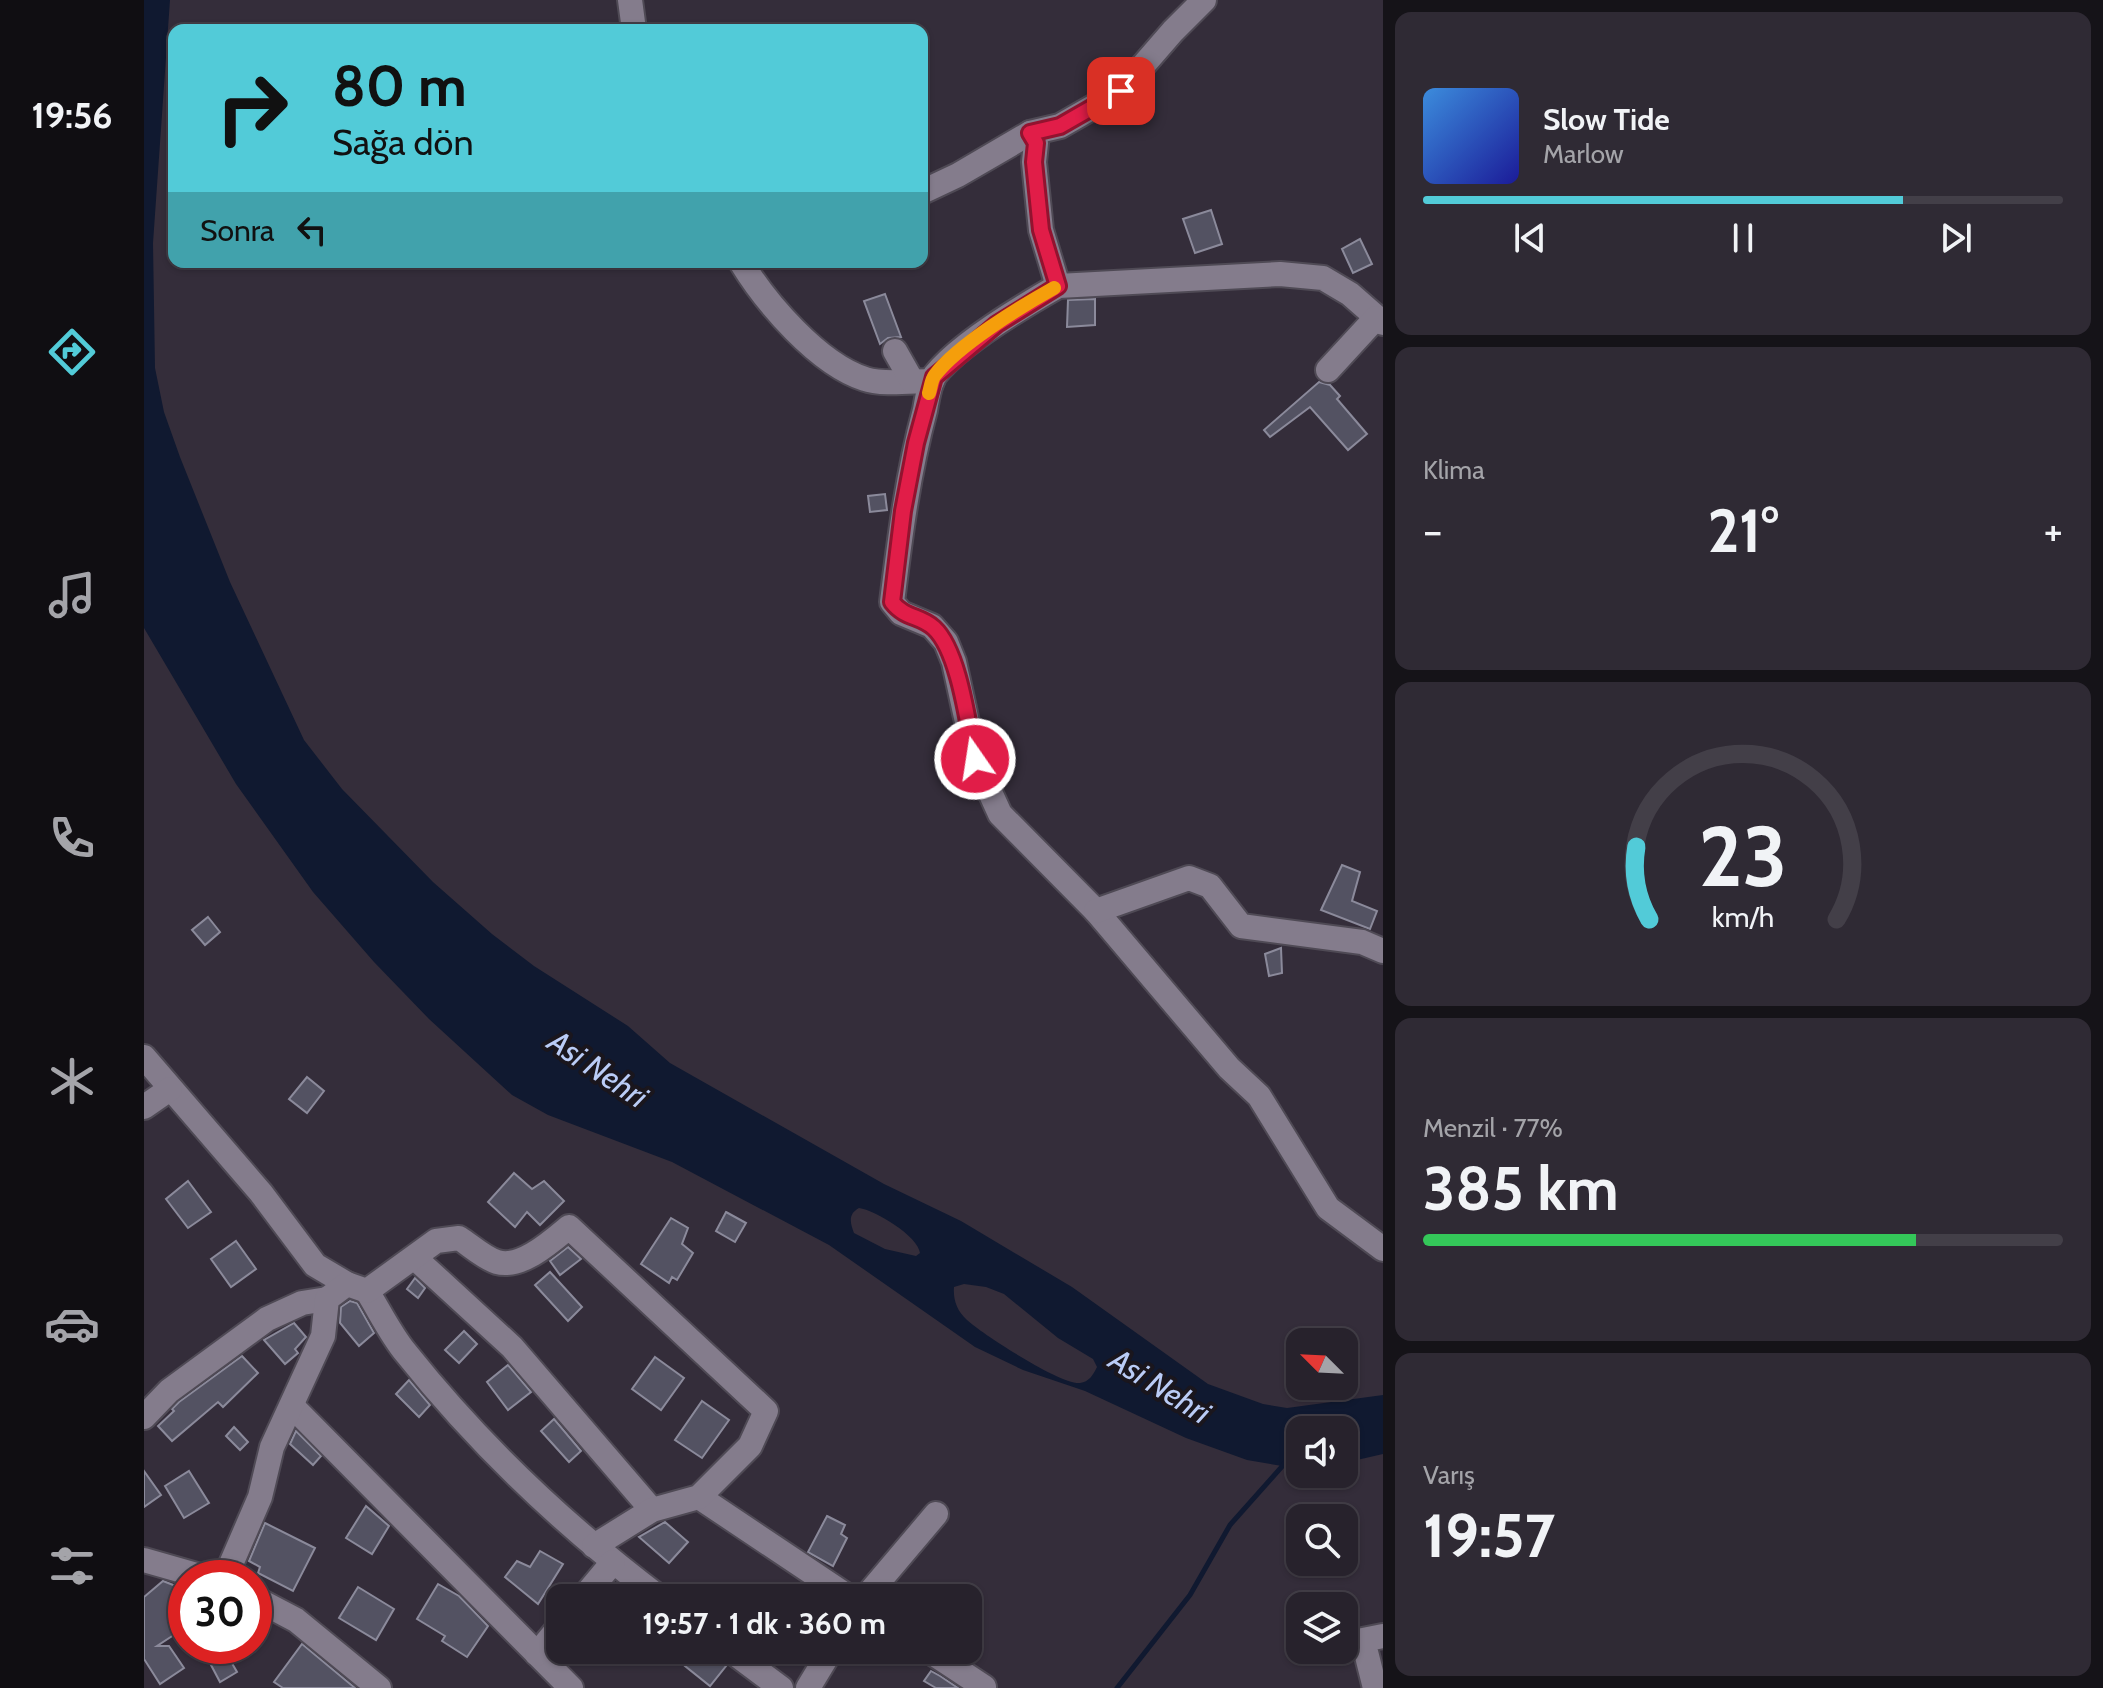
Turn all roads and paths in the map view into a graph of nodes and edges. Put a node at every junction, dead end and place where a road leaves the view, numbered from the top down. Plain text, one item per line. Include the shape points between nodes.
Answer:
1 (630, 0) edge
2 (1204, 0) edge
3 (633, 24) edge
4 (1030, 133) junction
5 (928, 189) edge
6 (746, 268) edge
7 (1058, 286) junction
8 (1380, 321) edge
9 (895, 351) dead end
10 (1328, 370) dead end
11 (922, 381) junction
12 (1096, 911) junction
13 (1383, 951) edge
14 (144, 1057) edge
15 (170, 1089) junction
16 (144, 1107) edge
17 (1383, 1249) edge
18 (415, 1258) junction
19 (357, 1288) junction
20 (327, 1299) junction
21 (293, 1407) junction
22 (144, 1417) edge
23 (699, 1497) junction
24 (652, 1510) junction
25 (936, 1514) dead end
26 (594, 1546) junction
27 (144, 1560) edge
28 (233, 1560) edge
29 (613, 1562) junction
30 (168, 1567) edge
31 (595, 1584) edge
32 (642, 1584) edge
33 (829, 1584) edge
34 (877, 1584) edge
35 (272, 1607) edge
36 (1383, 1636) edge
37 (546, 1643) edge
38 (537, 1654) junction
39 (749, 1664) edge
40 (823, 1664) edge
41 (949, 1664) edge
42 (984, 1687) edge
43 (379, 1688) edge
44 (571, 1688) edge
45 (781, 1688) edge
46 (808, 1688) edge
47 (1375, 1688) edge

1 - 3 street
2 - 4 street via 1121,91 1060,126
4 - 5 street
4 - 7 street via 1036,143 1041,230
6 - 11 street via 807,345 830,362 866,380
7 - 8 street via 1280,274 1323,278
7 - 11 street
8 - 10 street
9 - 11 street
11 - 12 street via 892,602 901,613 932,626 946,642 975,759 1000,814
12 - 13 street via 1189,878 1210,886 1241,926 1362,942
12 - 17 street via 1259,1096 1328,1208
14 - 15 street
15 - 16 street
15 - 19 street via 261,1193 315,1265
18 - 19 street
18 - 23 street via 436,1241 459,1238 494,1262 511,1264 569,1227 766,1411 750,1446
18 - 24 street via 512,1347
19 - 20 street
19 - 26 street via 404,1352 525,1486
20 - 21 street via 323,1336
20 - 22 street via 302,1303 267,1319 169,1391
21 - 28 street via 272,1447 260,1497
21 - 38 street
23 - 24 street
23 - 33 street
24 - 26 street
25 - 34 street
26 - 29 street
27 - 30 street
29 - 31 street
29 - 32 street
35 - 43 street via 296,1620
36 - 47 street via 1363,1640
37 - 38 street
38 - 44 street
39 - 45 street
40 - 46 street
41 - 42 street

